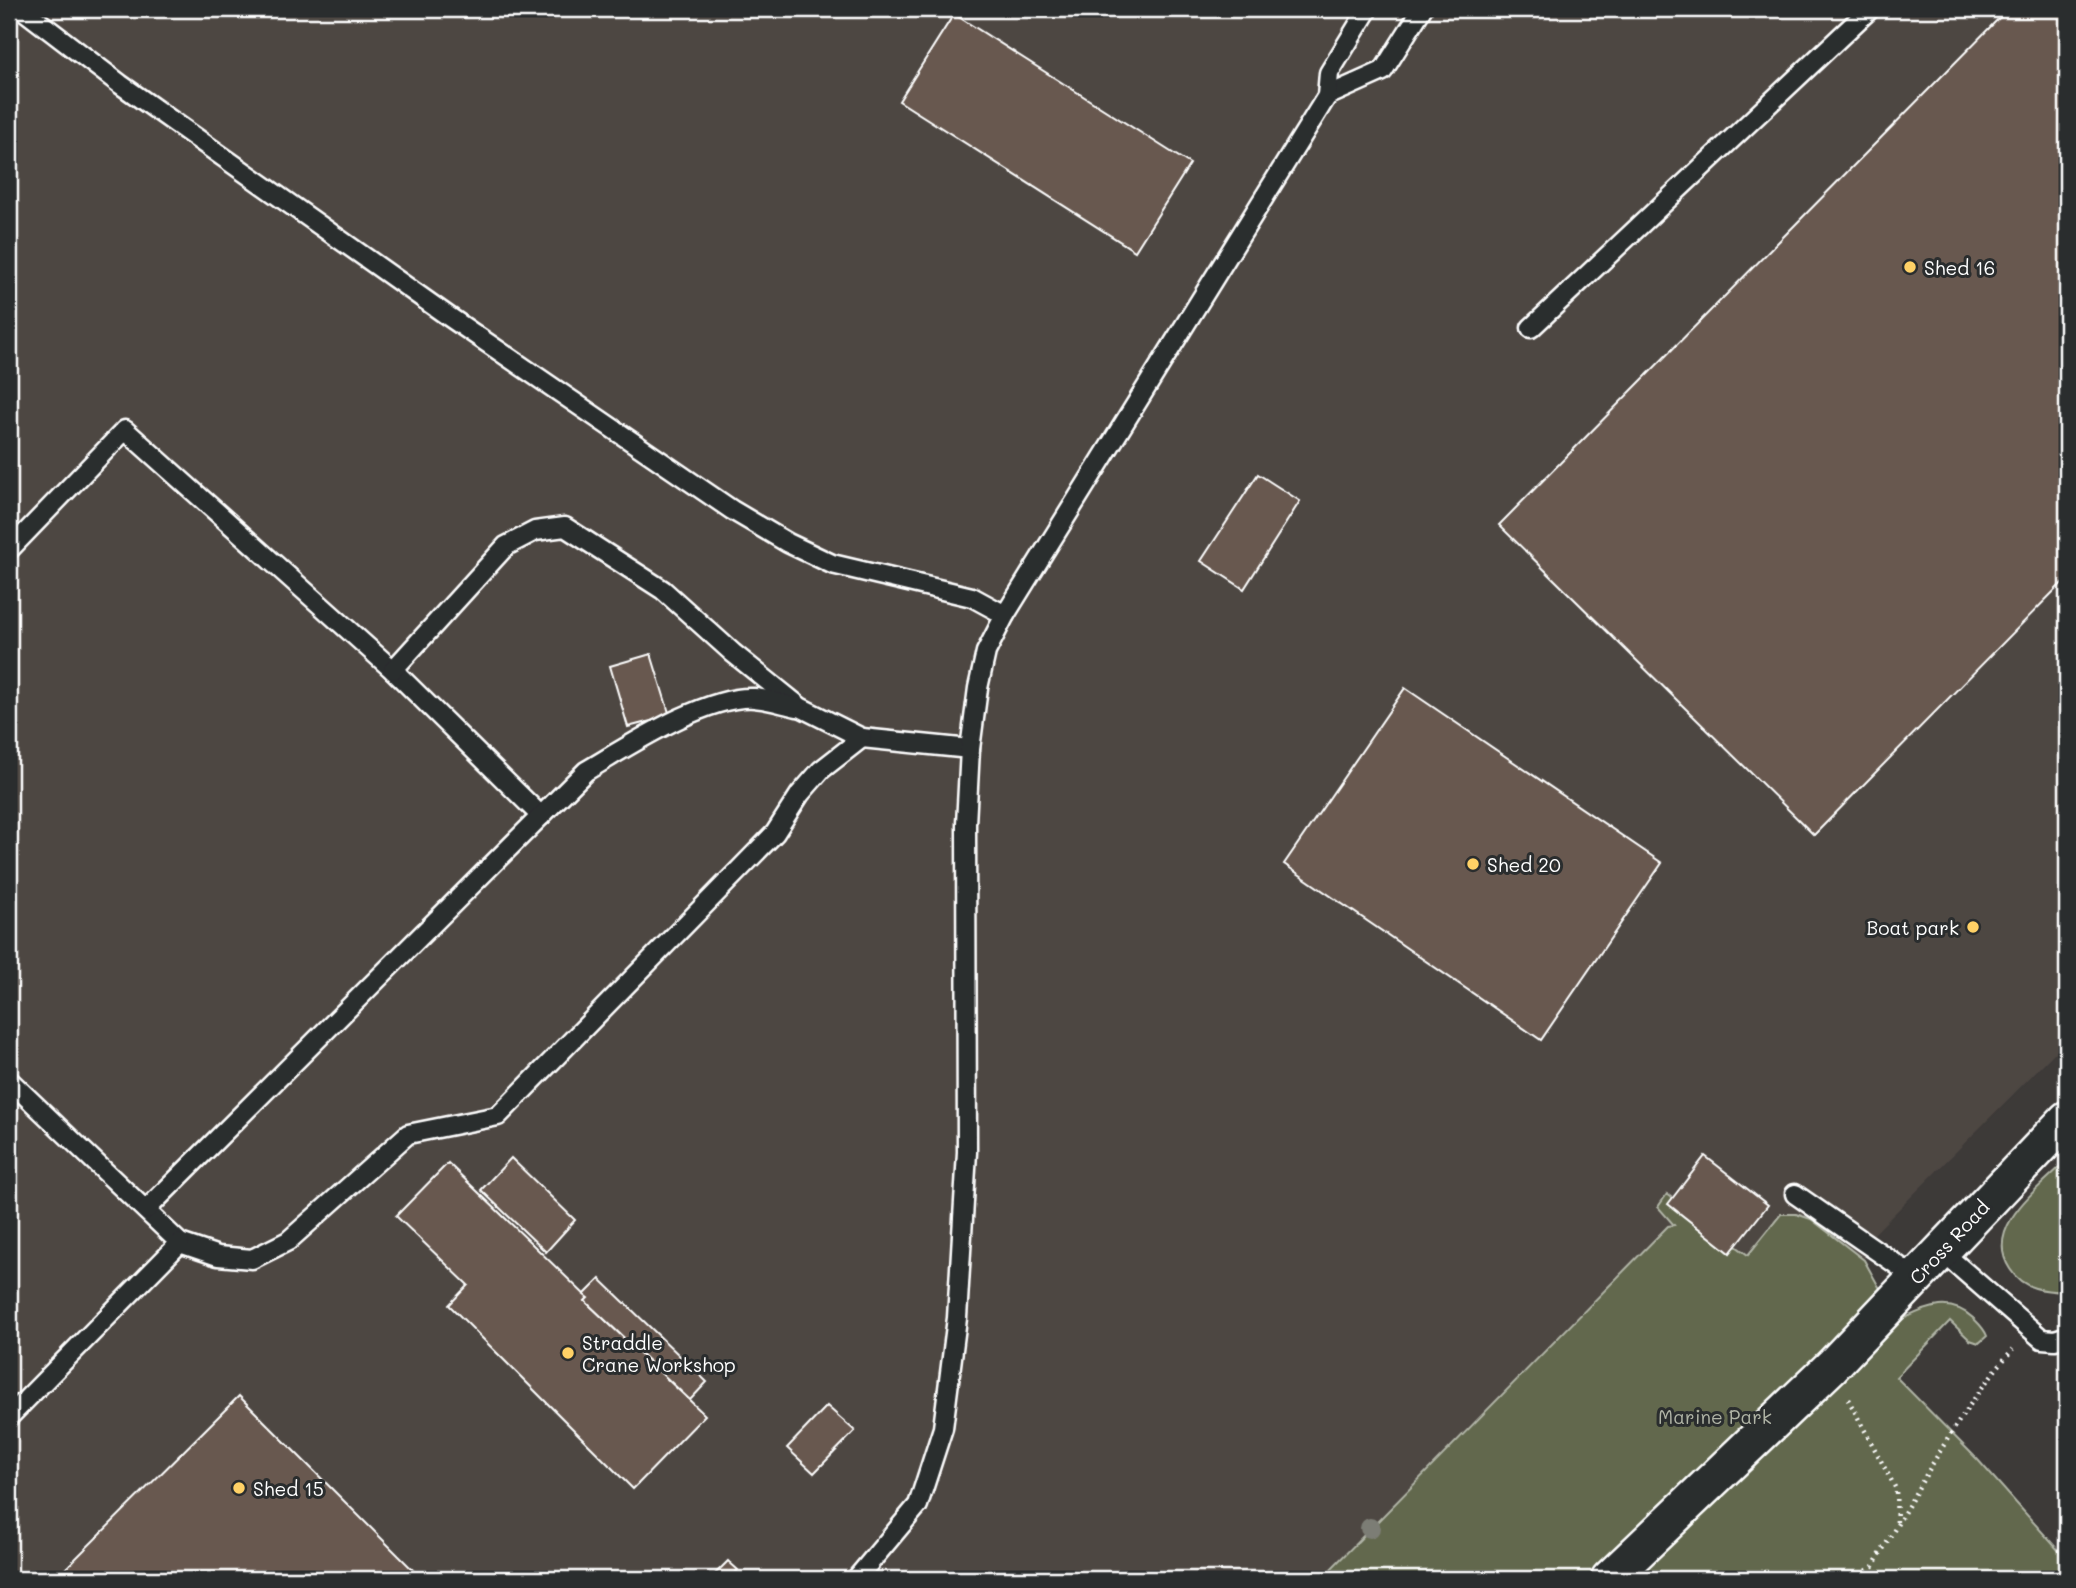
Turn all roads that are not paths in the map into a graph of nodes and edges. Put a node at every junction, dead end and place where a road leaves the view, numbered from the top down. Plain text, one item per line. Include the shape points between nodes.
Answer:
1 (22, 9) edge
2 (1368, 9) edge
3 (1422, 9) edge
4 (1870, 9) edge
5 (1327, 96) junction
6 (1531, 328) dead end
7 (9, 550) edge
8 (1005, 615) junction
9 (393, 670) junction
10 (800, 707) junction
11 (862, 738) junction
12 (970, 748) junction
13 (541, 816) junction
14 (9, 1080) edge
15 (2067, 1119) edge
16 (1794, 1194) dead end
17 (146, 1210) junction
18 (180, 1243) junction
19 (1940, 1250) junction
20 (1916, 1278) junction
21 (2067, 1336) edge
22 (9, 1417) edge
23 (856, 1579) edge
24 (1609, 1579) edge

1 - 8 lane via 142,100 448,316 732,510 832,564 972,597
2 - 5 lane via 1329,73
3 - 5 lane via 1383,71
4 - 6 lane
5 - 8 lane
7 - 9 lane via 125,430
8 - 12 lane via 986,652
9 - 10 lane via 506,546 535,531 565,527 663,590
9 - 13 lane
10 - 11 lane
10 - 13 lane via 752,698 712,705 586,771
11 - 12 lane
11 - 18 lane via 821,770 775,834 498,1116 408,1134 288,1241 252,1259 218,1256
12 - 23 lane via 967,1152 957,1318 943,1428 918,1505
13 - 17 lane
14 - 17 lane
15 - 19 street, Cross Road
16 - 20 lane
17 - 18 lane
18 - 22 lane
19 - 20 street, Cross Road
19 - 21 lane via 2042,1339
20 - 24 street, Cross Road via 1832,1366

